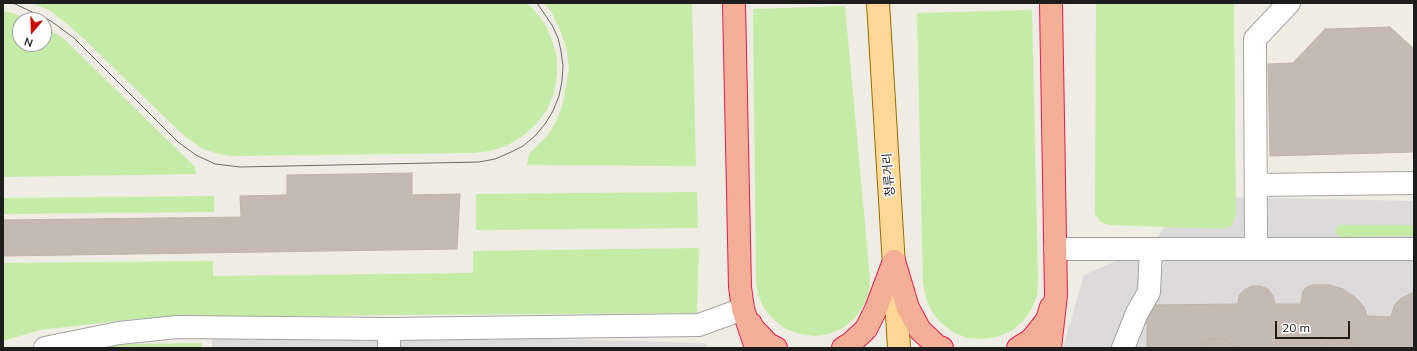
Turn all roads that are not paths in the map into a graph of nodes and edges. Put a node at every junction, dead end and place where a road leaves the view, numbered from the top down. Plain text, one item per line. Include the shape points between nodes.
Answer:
1 (734, 3) edge
2 (878, 3) edge
3 (1051, 3) edge
4 (1289, 3) edge
5 (1414, 183) edge
6 (1256, 186) junction
7 (1055, 249) junction
8 (1151, 249) junction
9 (1256, 249) junction
10 (1414, 249) edge
11 (894, 262) junction
12 (1056, 294) junction
13 (743, 309) junction
14 (389, 339) edge
15 (45, 348) edge
16 (756, 348) edge
17 (776, 348) edge
18 (843, 348) edge
19 (899, 348) edge
20 (942, 348) edge
21 (1018, 348) edge
22 (1050, 348) edge
23 (1123, 348) edge

1 - 13 highway via 740,287
2 - 11 main road, 청류거리
3 - 7 highway
4 - 6 street via 1255,39
5 - 6 street
6 - 9 street
7 - 8 street
7 - 12 highway
8 - 9 street
8 - 23 street via 1149,292 1137,313
9 - 10 street
11 - 18 highway via 866,329
11 - 19 main road, 청류거리
11 - 20 highway via 908,308 920,330
12 - 21 highway via 1047,320 1031,340
12 - 22 highway
13 - 14 street via 699,324
13 - 16 highway
13 - 17 highway via 753,328 768,344
14 - 15 street via 177,327 119,333

